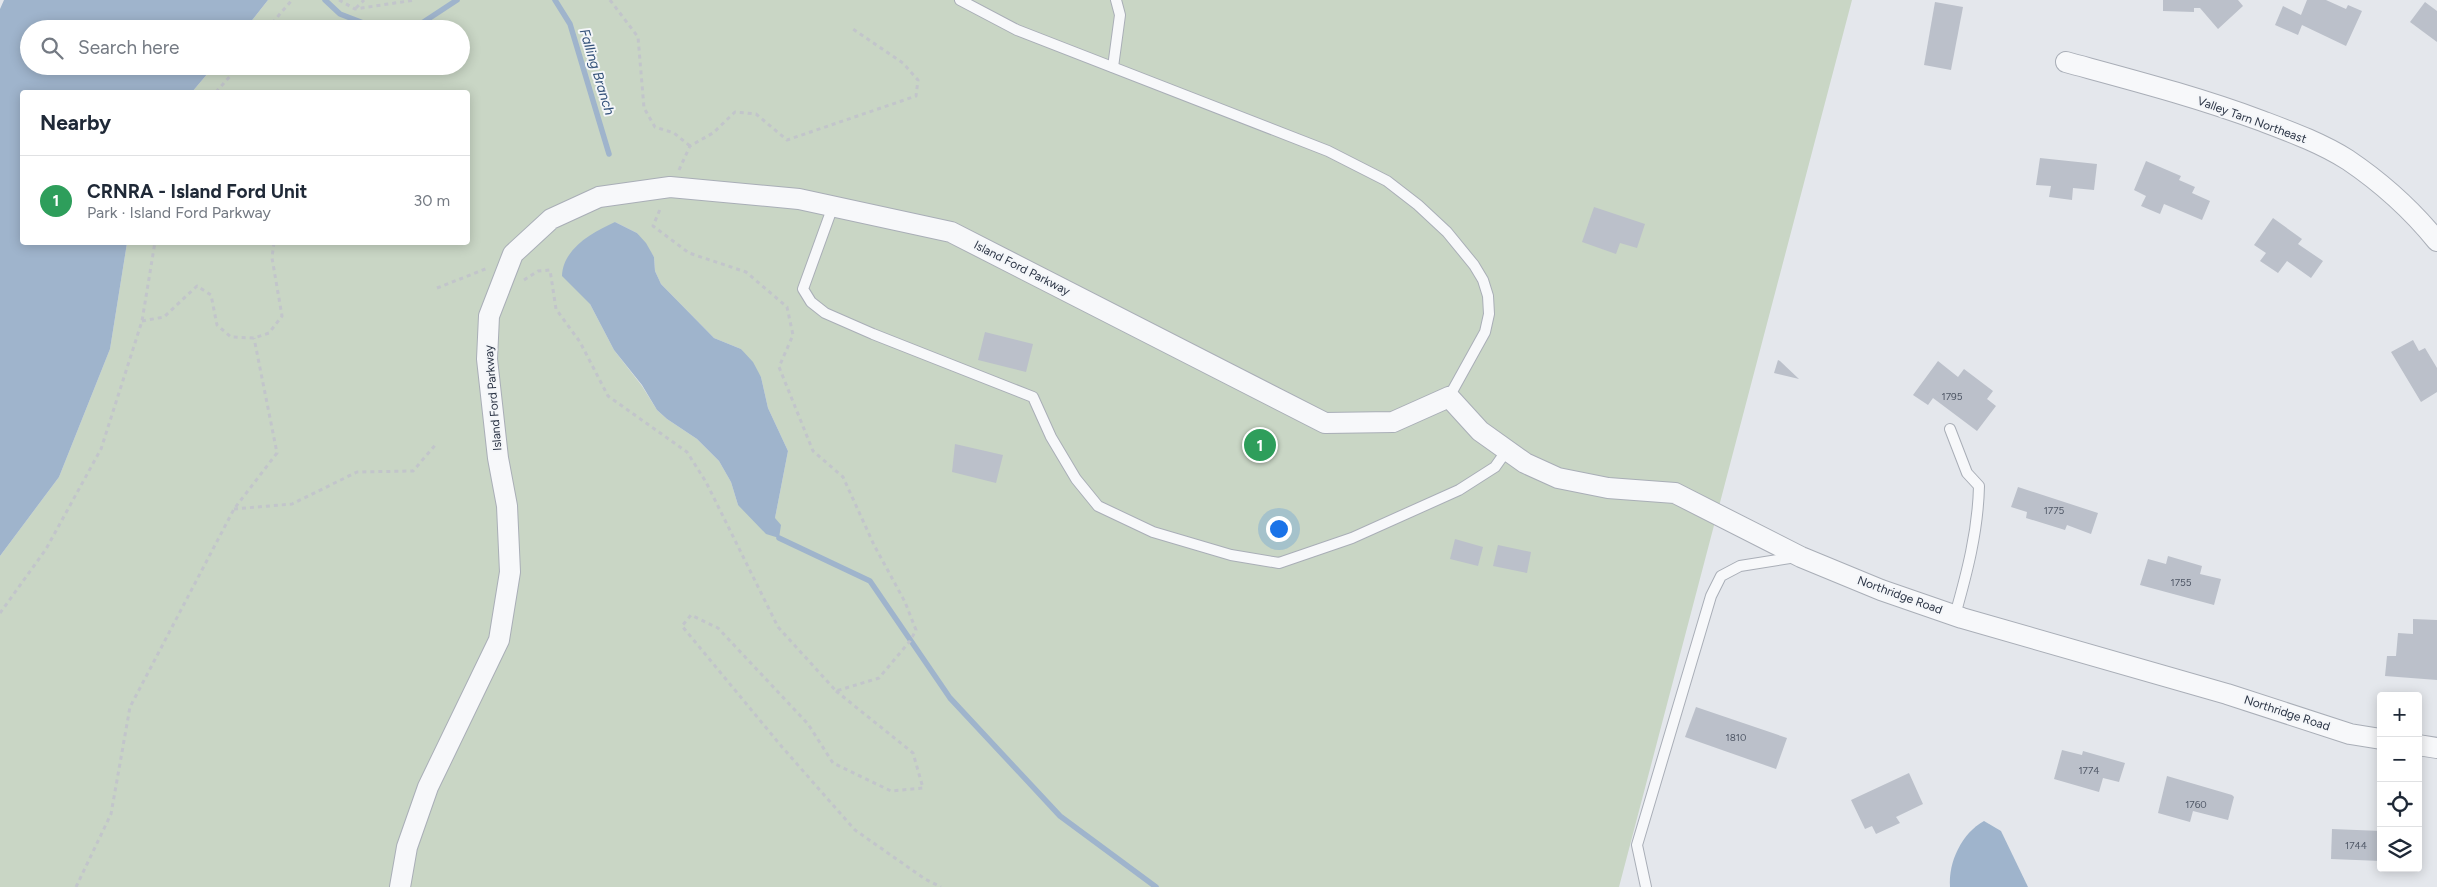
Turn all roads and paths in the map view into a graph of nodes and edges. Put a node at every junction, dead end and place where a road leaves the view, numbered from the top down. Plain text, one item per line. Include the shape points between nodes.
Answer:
1 (292, 0) edge
2 (339, 0) edge
3 (364, 0) edge
4 (415, 0) edge
5 (610, 0) edge
6 (960, 0) edge
7 (1116, 0) edge
8 (356, 8) junction
9 (275, 20) edge
10 (850, 28) dead end
11 (2066, 62) dead end
12 (1113, 67) junction
13 (231, 75) edge
14 (218, 90) edge
15 (690, 146) junction
16 (670, 188) junction
17 (833, 206) junction
18 (2437, 241) edge
19 (155, 245) edge
20 (274, 245) edge
21 (505, 274) junction
22 (437, 288) dead end
23 (142, 321) junction
24 (254, 338) junction
25 (1449, 397) junction
26 (1950, 429) dead end
27 (437, 443) dead end
28 (1507, 450) junction
29 (234, 509) junction
30 (1802, 557) junction
31 (0, 612) edge
32 (1954, 616) junction
33 (836, 691) junction
34 (2377, 738) edge
35 (2422, 746) edge
36 (2437, 748) edge
37 (76, 887) edge
38 (400, 887) edge
39 (941, 887) edge
40 (1646, 887) edge

1 - 9 path
2 - 8 path
3 - 8 path
4 - 8 path
5 - 15 path via 638,36 644,108 655,127 674,132
6 - 12 lane via 1017,30
7 - 12 lane via 1120,14
10 - 15 path via 903,64 918,80 916,96 787,140 756,114 735,112 712,133
11 - 18 street, Valley Tarn Northeast via 2221,106 2296,134 2346,159 2383,185 2416,215
12 - 25 lane via 1358,164 1387,181 1447,232 1483,280 1489,314 1485,332
13 - 14 path
15 - 16 path
16 - 17 street, Island Ford Parkway via 799,199
16 - 21 street, Island Ford Parkway via 599,197 551,219 512,254
16 - 33 path via 653,226 689,253 746,272 787,307 793,335 779,366 813,451 843,477 916,630 879,678
17 - 25 street, Island Ford Parkway via 951,232 1325,424 1393,422
17 - 28 lane via 803,289 811,302 824,312 873,334 1033,397 1051,437 1076,479 1098,506 1153,532 1231,554 1279,563 1352,538 1459,490 1495,467
19 - 23 path
20 - 24 path via 272,258 282,316 269,333
21 - 22 path via 487,268
21 - 33 path via 523,280 538,271 550,270 556,309 580,342 608,396 687,452 706,482 778,627
21 - 38 street, Island Ford Parkway via 489,316 487,359 507,506 510,572 499,640 428,787 407,847
23 - 24 path via 164,317 197,286 211,296 217,326 231,337
23 - 31 path via 101,449 46,549
24 - 29 path via 277,453
25 - 28 street, Northridge Road via 1480,431
26 - 32 lane via 1967,473 1979,486 1979,510 1969,569
27 - 29 path via 413,471 357,472 292,504
28 - 30 street, Northridge Road via 1525,463 1558,478 1608,488 1675,493
29 - 37 path via 130,707 111,814
30 - 32 street, Northridge Road
30 - 40 lane via 1740,566 1721,576 1711,596 1637,845
32 - 34 street, Northridge Road via 2227,694 2350,734
33 - 39 path via 913,753 923,788 891,791 833,763 808,724 718,628 691,614 682,626 855,830
35 - 36 street

